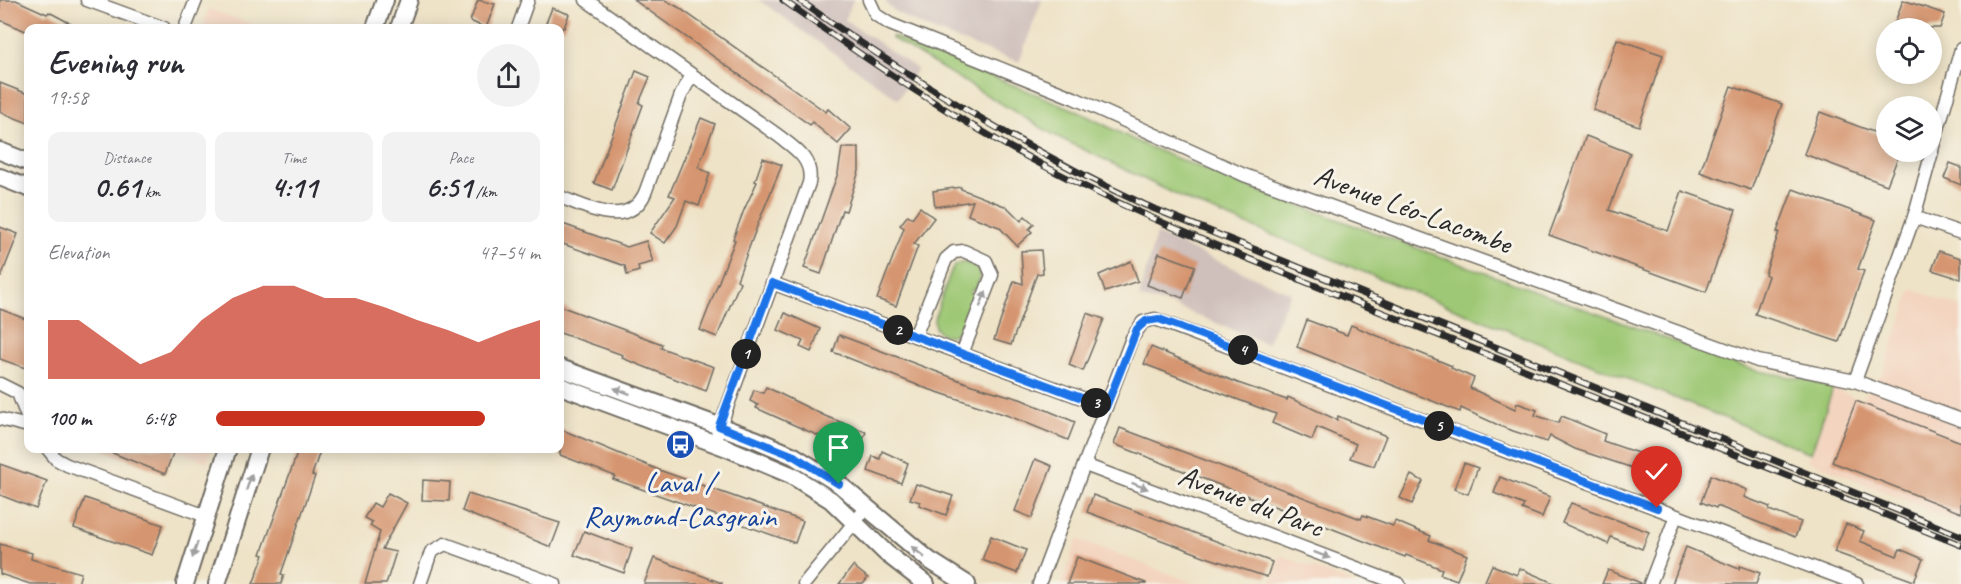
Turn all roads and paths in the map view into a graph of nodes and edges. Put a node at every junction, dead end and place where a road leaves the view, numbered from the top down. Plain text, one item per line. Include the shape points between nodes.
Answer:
1 (87, 0) edge
2 (196, 0) edge
3 (385, 0) edge
4 (409, 0) edge
5 (528, 0) edge
6 (586, 0) edge
7 (869, 0) edge
8 (153, 24) edge
9 (187, 24) edge
10 (376, 24) edge
11 (400, 24) edge
12 (519, 24) edge
13 (1961, 49) edge
14 (692, 75) junction
15 (1942, 116) edge
16 (0, 152) edge
17 (24, 161) edge
18 (1929, 162) edge
19 (0, 177) edge
20 (24, 186) edge
21 (564, 198) edge
22 (1914, 217) junction
23 (1961, 233) edge
24 (772, 283) junction
25 (915, 336) junction
26 (962, 354) junction
27 (564, 369) edge
28 (1855, 381) junction
29 (0, 384) edge
30 (564, 387) edge
31 (1106, 407) junction
32 (24, 409) edge
33 (0, 419) edge
34 (1961, 420) edge
35 (24, 425) edge
36 (719, 426) junction
37 (714, 443) junction
38 (51, 453) edge
39 (226, 453) edge
40 (258, 453) edge
41 (1085, 465) junction
42 (867, 507) junction
43 (206, 516) junction
44 (1676, 516) junction
45 (855, 521) junction
46 (185, 584) edge
47 (217, 584) edge
48 (420, 584) edge
49 (555, 584) edge
50 (804, 584) edge
51 (926, 584) edge
52 (967, 584) edge
53 (1040, 584) edge
54 (1399, 584) edge
55 (1650, 584) edge
56 (1857, 584) edge

1 - 8 street
2 - 9 street
3 - 10 street
4 - 11 street
5 - 12 street
6 - 14 street
7 - 28 street, Avenue Léo-Lacombe via 876,15 890,24 1068,95 1244,175 1758,361
13 - 15 street
14 - 21 street via 637,206 614,214
14 - 24 street via 795,148 809,165 809,183
16 - 17 street
18 - 22 street
19 - 20 street
22 - 23 street
22 - 28 street
24 - 25 street
24 - 36 street
25 - 26 street
26 -> 25 street via 992,272 986,261 964,251 954,252 946,259
26 - 31 street
36 -> 27 street
28 - 34 street, Avenue Léo-Lacombe
29 - 32 street via 18,393
30 - 37 street
31 - 41 street
31 - 44 street via 1132,338 1145,321 1155,319
33 - 35 street
36 - 37 street
36 - 42 street via 804,462
37 - 45 street via 801,480
38 - 43 street via 67,465
39 - 43 street
47 -> 40 street
41 - 53 street
41 -> 54 street, Avenue du Parc
42 - 45 street
52 -> 42 street via 929,561
43 -> 46 street
44 - 55 street
44 - 56 street
45 - 50 street
45 - 51 street
48 - 49 street via 431,552 445,544

